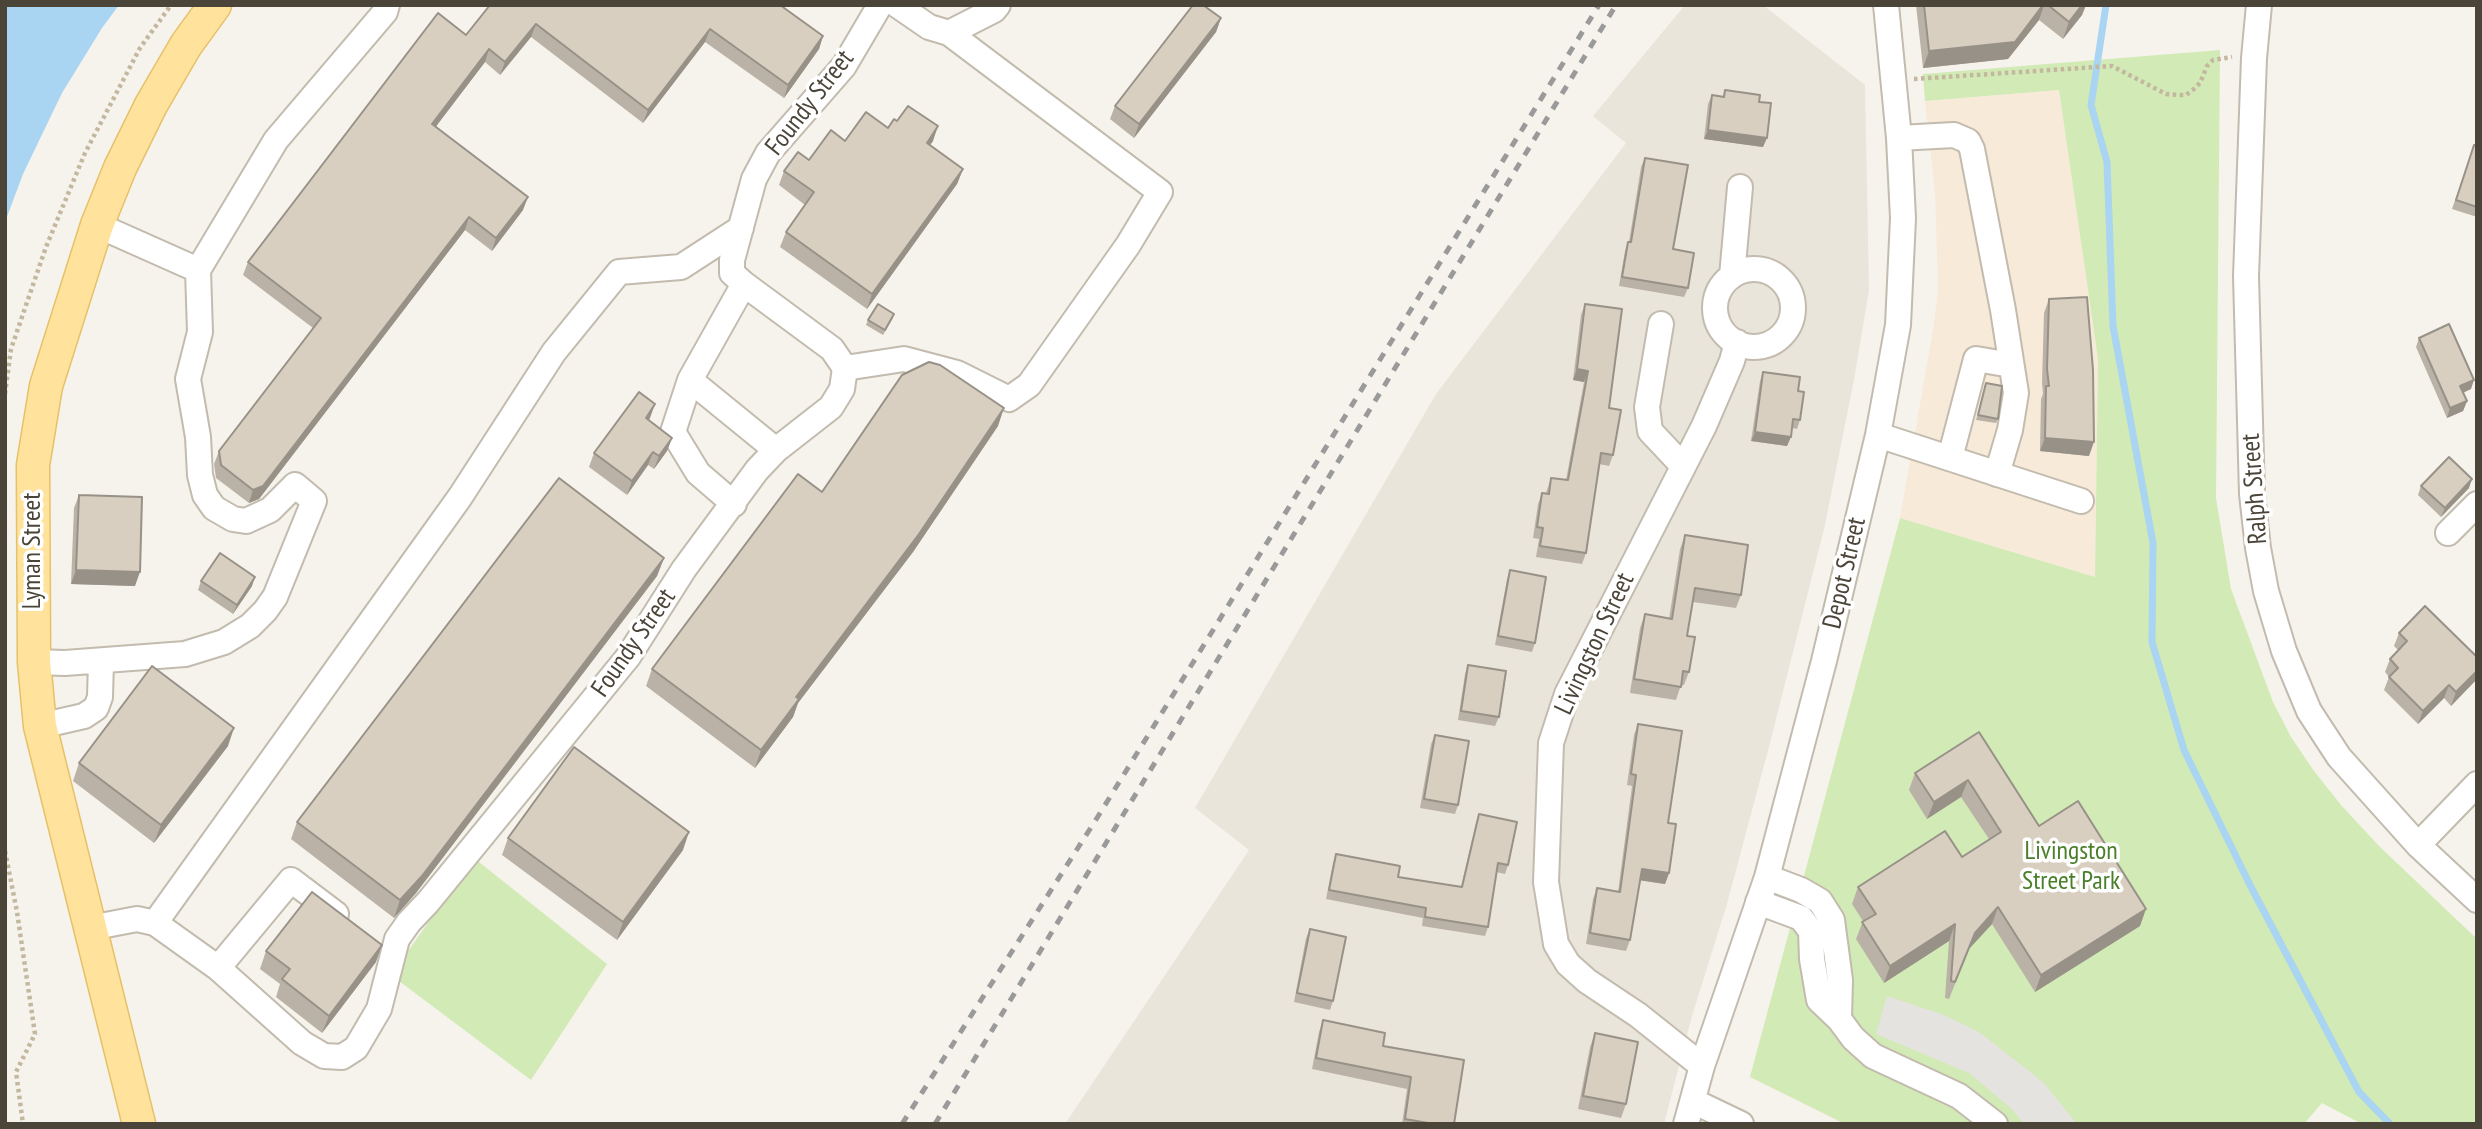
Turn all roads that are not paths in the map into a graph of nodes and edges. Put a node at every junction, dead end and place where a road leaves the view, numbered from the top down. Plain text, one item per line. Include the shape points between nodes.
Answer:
1 (215, 5) edge
2 (387, 5) edge
3 (880, 5) edge
4 (897, 5) edge
5 (998, 5) edge
6 (1886, 5) edge
7 (2259, 5) edge
8 (950, 33) junction
9 (1899, 138) junction
10 (1740, 187) dead end
11 (97, 225) junction
12 (741, 228) junction
13 (198, 270) junction
14 (1732, 276) junction
15 (744, 284) junction
16 (1661, 324) dead end
17 (1737, 342) junction
18 (2011, 365) junction
19 (845, 368) junction
20 (690, 380) junction
21 (1878, 435) junction
22 (775, 450) junction
23 (1950, 458) junction
24 (1683, 466) junction
25 (1997, 474) junction
26 (2081, 501) dead end
27 (734, 504) junction
28 (2477, 504) edge
29 (2448, 533) dead end
30 (101, 661) junction
31 (34, 662) junction
32 (40, 726) junction
33 (2477, 784) edge
34 (2418, 845) junction
35 (1767, 877) junction
36 (2477, 901) edge
37 (1758, 902) junction
38 (156, 923) junction
39 (352, 926) edge
40 (90, 928) junction
41 (373, 942) edge
42 (393, 957) junction
43 (218, 968) junction
44 (1839, 1018) junction
45 (1702, 1066) junction
46 (1689, 1112) edge
47 (139, 1124) edge
48 (1741, 1124) edge
49 (1995, 1124) edge

1 - 11 main road, Lyman Street via 151,105
2 - 13 street via 276,140
3 - 12 street, Foundy Street via 844,66 768,153 754,179
4 - 8 street via 929,27
5 - 8 street
6 - 9 street, Depot Street
7 - 34 street, Ralph Street via 2246,276 2252,494 2266,591 2309,711 2339,757
8 - 19 street via 1160,192 1129,244 1029,385 1009,399 957,373 904,359
9 - 18 street via 1954,135 1968,141 1972,149
9 - 21 street, Depot Street via 1903,258 1898,326
10 - 14 street
11 - 13 street
11 - 31 main road, Lyman Street via 46,386 33,465
12 - 15 street, Foundy Street via 732,273
12 - 38 street via 681,267 619,272 554,352 460,497
13 - 30 street via 200,332 188,379 205,495 223,514 246,521 270,510 295,485 314,501 275,597 250,626 224,642 185,654
14 - 17 street via 1720,288 1715,305 1717,322 1727,337
14 - 17 street via 1749,269 1766,271 1781,280 1791,295 1794,312 1776,341 1760,347
15 - 19 street via 832,349
15 - 20 street
16 - 24 street via 1647,407 1650,431
17 - 24 street, Livingston Street
18 - 23 street via 1976,359
18 - 25 street via 2014,413
19 - 22 street, Foundy Street via 842,389 831,407
20 - 22 street
20 - 27 street via 673,432 698,473
21 - 23 street
21 - 35 street, Depot Street
22 - 27 street, Foundy Street
23 - 25 street
24 - 45 street, Livingston Street via 1567,694 1551,743 1546,882 1556,944 1568,964
25 - 26 street
27 - 42 street, Foundy Street via 684,569 620,667 408,922
28 - 29 street
30 - 31 street
30 - 32 street via 96,708 84,716
31 - 32 main road, Lyman Street
32 - 40 main road, Lyman Street
33 - 34 street
34 - 36 street, Ralph Street
35 - 37 street, Depot Street
35 - 44 street via 1820,901 1832,920 1840,980
37 - 44 street via 1801,918 1811,932 1819,1000
37 - 45 street, Depot Street
38 - 40 street via 137,919
38 - 43 street, Foundy Street
39 - 43 street via 291,880
40 - 47 main road, Lyman Street
41 - 42 street
42 - 43 street, Foundy Street via 370,1028 356,1048 342,1057 324,1056 302,1043
44 - 49 street via 1873,1056 1959,1096
45 - 46 street, Depot Street
46 - 48 street

